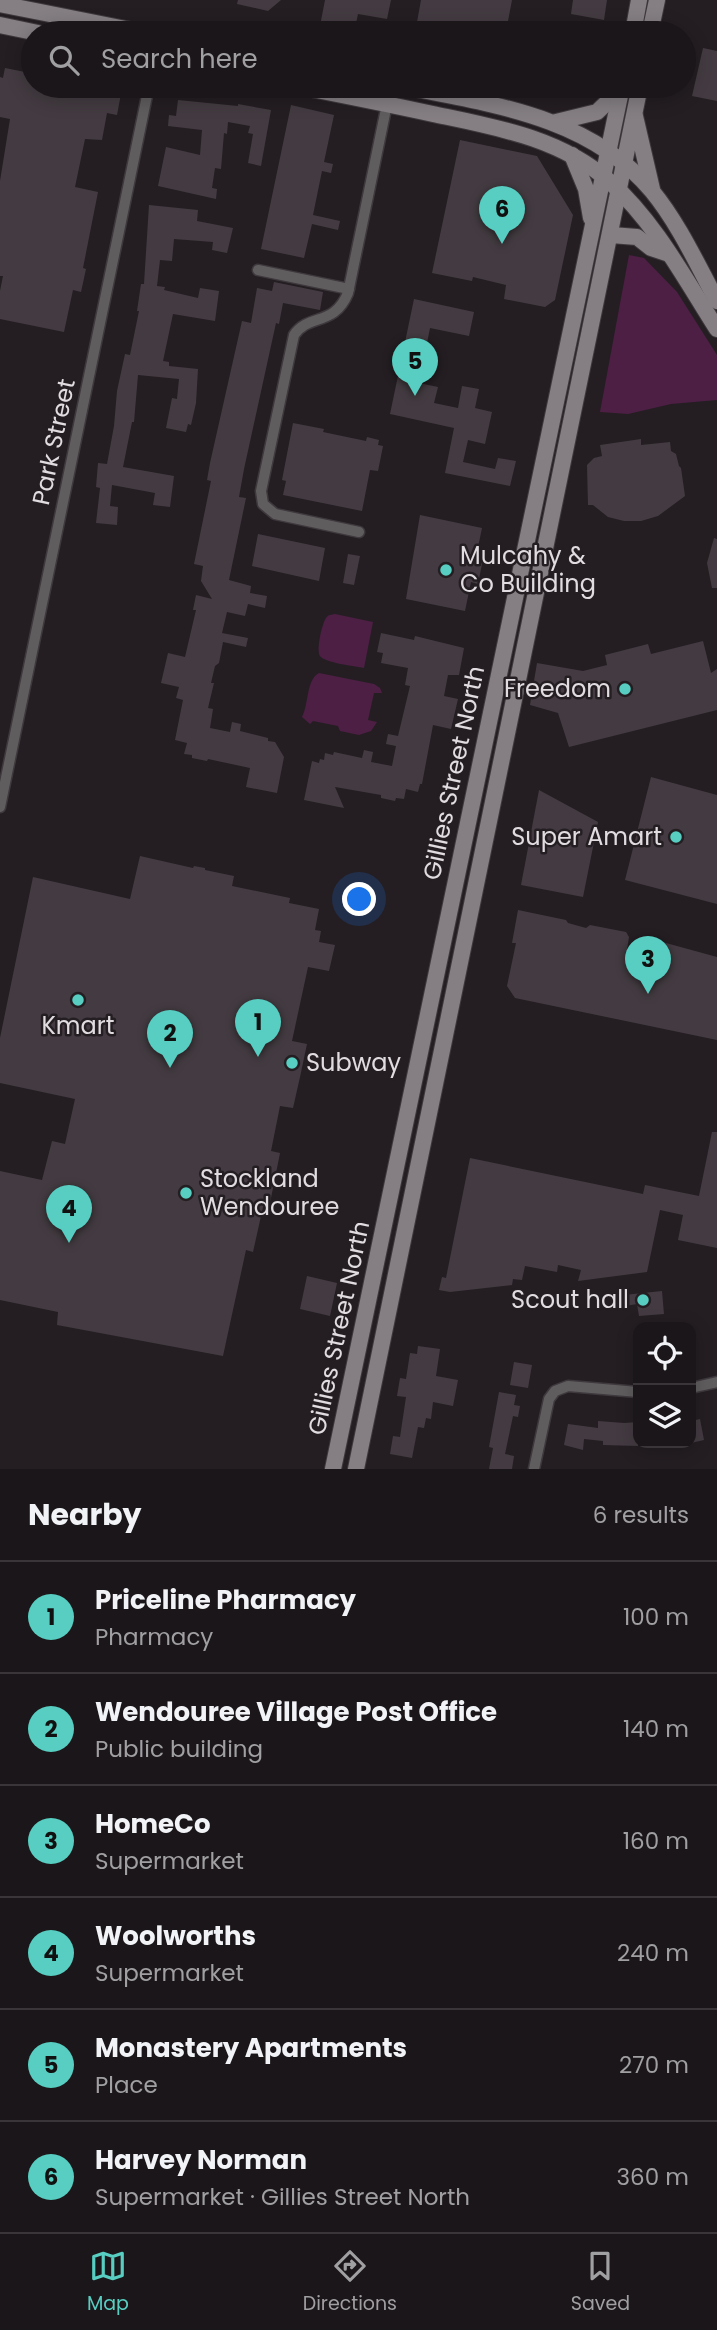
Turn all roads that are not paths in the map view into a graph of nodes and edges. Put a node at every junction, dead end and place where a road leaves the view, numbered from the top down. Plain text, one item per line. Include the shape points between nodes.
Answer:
1 (639, 0) edge
2 (657, 0) edge
3 (0, 4) edge
4 (86, 21) edge
5 (635, 21) edge
6 (653, 21) edge
7 (0, 26) edge
8 (21, 30) edge
9 (146, 98) edge
10 (357, 98) edge
11 (388, 98) edge
12 (453, 98) edge
13 (611, 98) edge
14 (619, 98) edge
15 (638, 98) edge
16 (387, 104) junction
17 (634, 115) junction
18 (556, 122) junction
19 (609, 151) junction
20 (572, 155) junction
21 (624, 164) junction
22 (604, 176) junction
23 (619, 190) junction
24 (652, 192) junction
25 (593, 227) junction
26 (611, 234) junction
27 (669, 254) junction
28 (258, 270) dead end
29 (349, 289) junction
30 (717, 302) edge
31 (717, 329) edge
32 (359, 532) dead end
33 (5, 755) edge
34 (0, 807) edge
35 (460, 857) junction
36 (481, 861) junction
37 (375, 1267) junction
38 (396, 1272) junction
39 (717, 1382) edge
40 (696, 1387) edge
41 (633, 1392) edge
42 (333, 1469) edge
43 (356, 1469) edge
44 (534, 1469) edge

1 - 5 main road
2 - 6 main road
3 - 4 main road
7 - 8 main road
9 - 33 street, Park Street
10 - 16 main road
11 - 16 main road
12 - 18 main road
13 - 18 main road via 597,112
14 - 19 main road, Gillies Street North
15 - 17 main road, Gillies Street North
16 - 20 main road via 492,127
16 - 29 street
17 - 21 main road, Gillies Street North
17 - 24 main road
18 - 19 main road
19 - 21 main road
19 - 22 main road, Gillies Street North
20 - 22 main road
20 - 25 main road via 586,188
21 - 23 main road, Gillies Street North
21 - 24 main road
22 - 23 main road
22 - 25 main road, Gillies Street North
23 - 26 main road, Gillies Street North
23 - 27 main road
24 - 30 main road
25 - 35 main road, Gillies Street North
26 - 27 main road via 637,237
26 - 36 main road, Gillies Street North
27 - 31 main road
28 - 29 street
29 - 32 street via 337,311 304,325 294,335 260,493 264,506 275,514
33 - 34 street, Park Street
35 - 36 main road
35 - 37 main road, Gillies Street North
36 - 38 main road, Gillies Street North
37 - 38 main road
37 - 42 main road, Gillies Street North
38 - 43 main road, Gillies Street North
39 - 40 street
41 - 44 street via 568,1386 555,1391 549,1399

